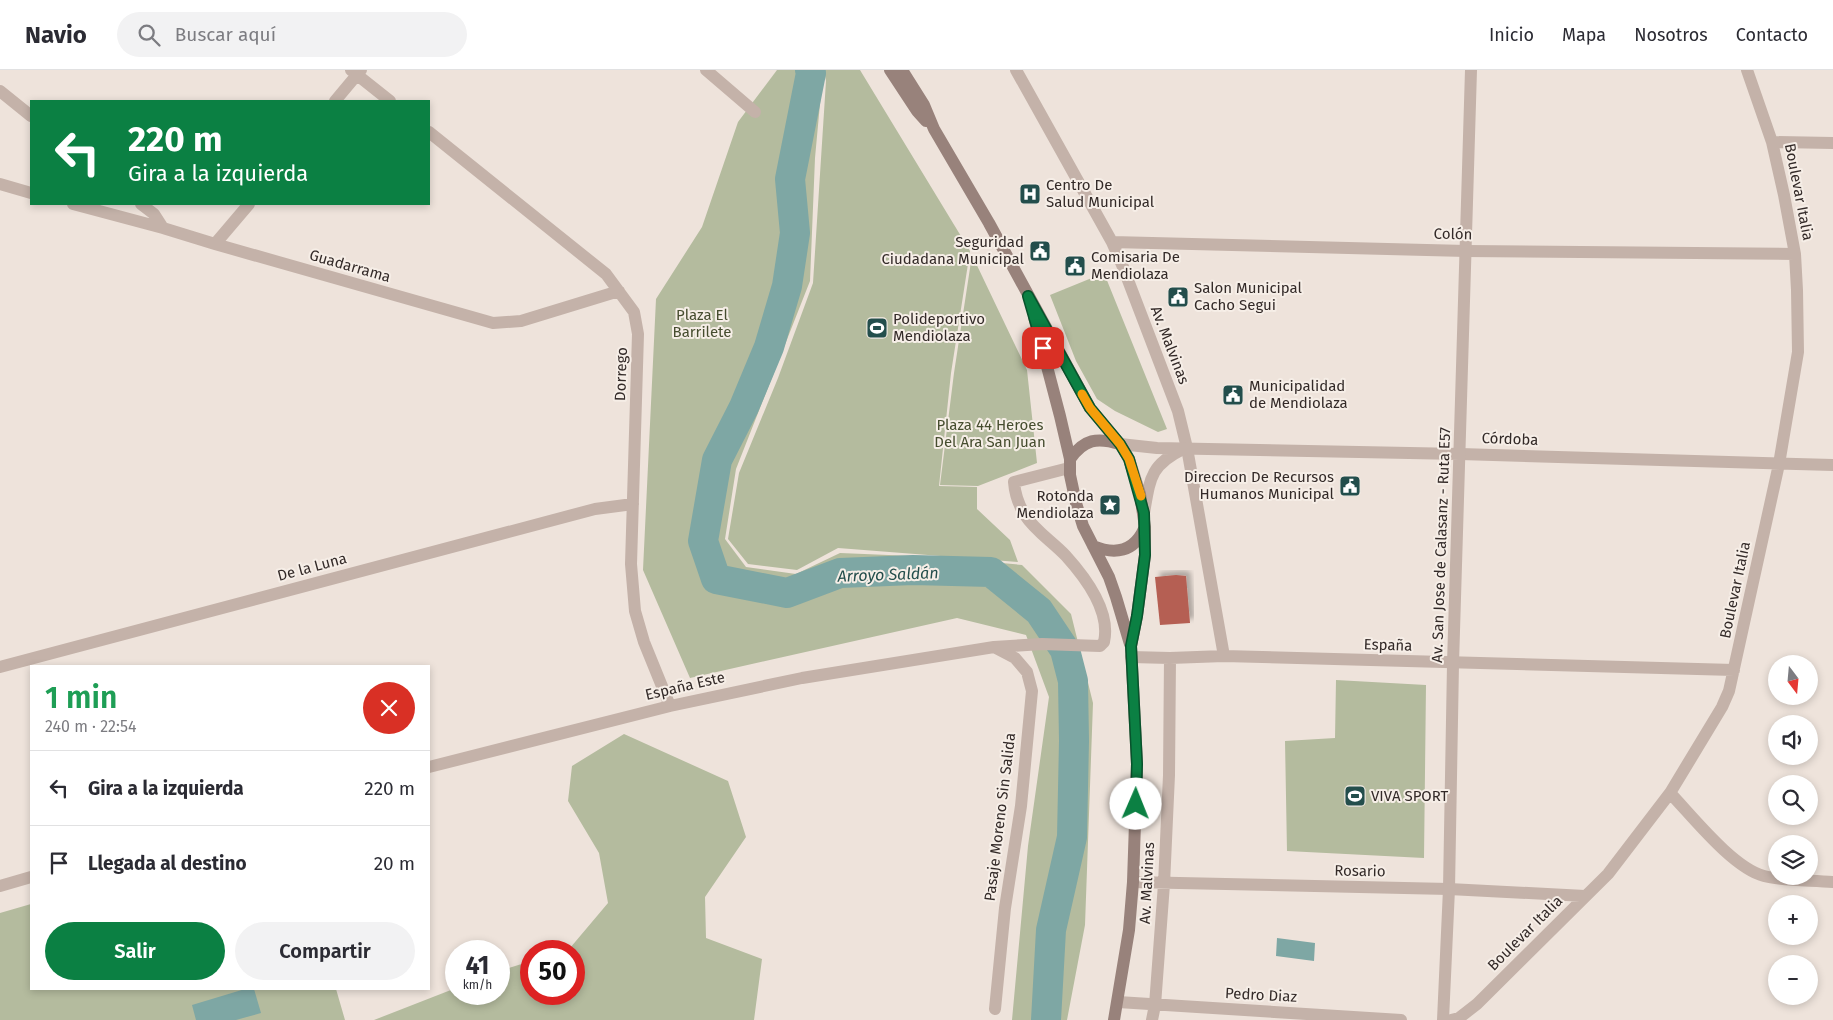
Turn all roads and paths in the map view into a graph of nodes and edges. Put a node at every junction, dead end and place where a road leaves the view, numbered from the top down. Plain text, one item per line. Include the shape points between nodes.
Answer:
1 (706, 70) edge
2 (890, 70) edge
3 (902, 70) edge
4 (1016, 70) edge
5 (1471, 70) edge
6 (1747, 70) edge
7 (357, 72) edge
8 (0, 91) edge
9 (336, 100) edge
10 (389, 100) edge
11 (755, 112) dead end
12 (30, 115) edge
13 (934, 129) junction
14 (430, 133) edge
15 (1772, 142) junction
16 (1833, 143) edge
17 (0, 184) edge
18 (30, 193) edge
19 (77, 205) edge
20 (143, 205) edge
21 (248, 205) edge
22 (163, 228) junction
23 (1112, 242) junction
24 (215, 244) junction
25 (1466, 251) junction
26 (1795, 254) junction
27 (619, 291) junction
28 (1028, 296) junction
29 (1120, 444) junction
30 (1187, 448) junction
31 (1460, 454) junction
32 (1069, 464) junction
33 (1779, 464) junction
34 (1833, 465) edge
35 (633, 504) junction
36 (1144, 513) junction
37 (1146, 526) junction
38 (1093, 546) junction
39 (994, 647) junction
40 (1131, 651) junction
41 (1224, 656) junction
42 (1170, 658) junction
43 (1453, 664) junction
44 (0, 667) edge
45 (1734, 670) junction
46 (670, 706) junction
47 (430, 767) edge
48 (1670, 793) junction
49 (30, 877) edge
50 (1134, 882) junction
51 (1833, 882) edge
52 (1164, 884) junction
53 (0, 886) edge
54 (1449, 889) junction
55 (1585, 896) junction
56 (1118, 1002) junction
57 (1155, 1005) junction
58 (995, 1009) dead end
59 (1114, 1020) edge
60 (1152, 1020) edge
61 (1401, 1020) edge
62 (1443, 1020) edge
63 (1451, 1020) edge

1 - 11 street
2 - 13 main road
3 - 13 main road via 924,105
4 - 23 street, Av. Malvinas
5 - 25 street, Av. San Jose de Calasanz - Ruta E57
6 - 15 street, Boulevar Italia
7 - 9 street
7 - 10 street
8 - 12 street
13 - 28 main road
14 - 27 street, Dorrego via 606,274
15 - 16 street
15 - 26 street, Boulevar Italia
17 - 18 street
19 - 22 street, Guadarrama
20 - 22 street
21 - 24 street
22 - 24 street, Guadarrama
23 - 25 street, Colón
23 - 30 street, Av. Malvinas via 1178,411
24 - 27 street, Guadarrama via 493,323 521,321
25 - 26 street, Colón
25 - 31 street, Av. San Jose de Calasanz - Ruta E57
26 - 33 street, Boulevar Italia via 1798,352
27 - 35 street, Dorrego via 634,312 638,334
28 - 29 main road via 1090,408
28 - 32 main road
29 - 30 street, Córdoba
29 - 32 main road via 1091,441 1076,450
29 - 36 main road via 1135,474
30 - 31 street, Córdoba
30 - 36 street via 1170,456 1153,474
30 - 41 street, Av. Malvinas
31 - 33 street, Córdoba
31 - 43 street, Av. San Jose de Calasanz - Ruta E57
32 - 38 main road via 1083,526
32 - 39 street, España Este via 1014,482 1016,498 1026,517 1081,574 1100,607 1105,625 1104,642 1093,647 1042,644
33 - 34 street, Córdoba
33 - 45 street, Boulevar Italia
35 - 44 street, De la Luna via 595,508
35 - 46 street, Dorrego via 631,564 635,611
36 - 37 main road
37 - 38 main road via 1140,538 1123,550 1102,550
37 - 40 main road via 1142,584
38 - 40 main road via 1109,577
39 - 46 street, España Este via 802,678
39 - 58 street, Pasaje Moreno Sin Salida via 1015,658 1028,672 1032,691
40 - 42 street, España
40 - 50 main road via 1137,764
41 - 42 street, España
41 - 43 street, España
42 - 52 street, Av. Malvinas
43 - 45 street, España
43 - 54 street, Av. San Jose de Calasanz - Ruta E57
45 - 48 street, Boulevar Italia via 1722,707
46 - 47 street, España Este
48 - 51 street via 1736,862 1750,872 1766,877
48 - 55 street, Boulevar Italia via 1608,874
49 - 53 street
50 - 52 street, Rosario
50 - 56 main road
52 - 54 street, Rosario
52 - 57 street, Av. Malvinas
54 - 55 street, Rosario
54 - 62 street, Av. San Jose de Calasanz - Ruta E57
55 - 63 street, Boulevar Italia via 1477,1004
56 - 57 street, Pedro Diaz
56 - 59 main road
57 - 60 street, Av. Malvinas
57 - 61 street, Pedro Diaz

